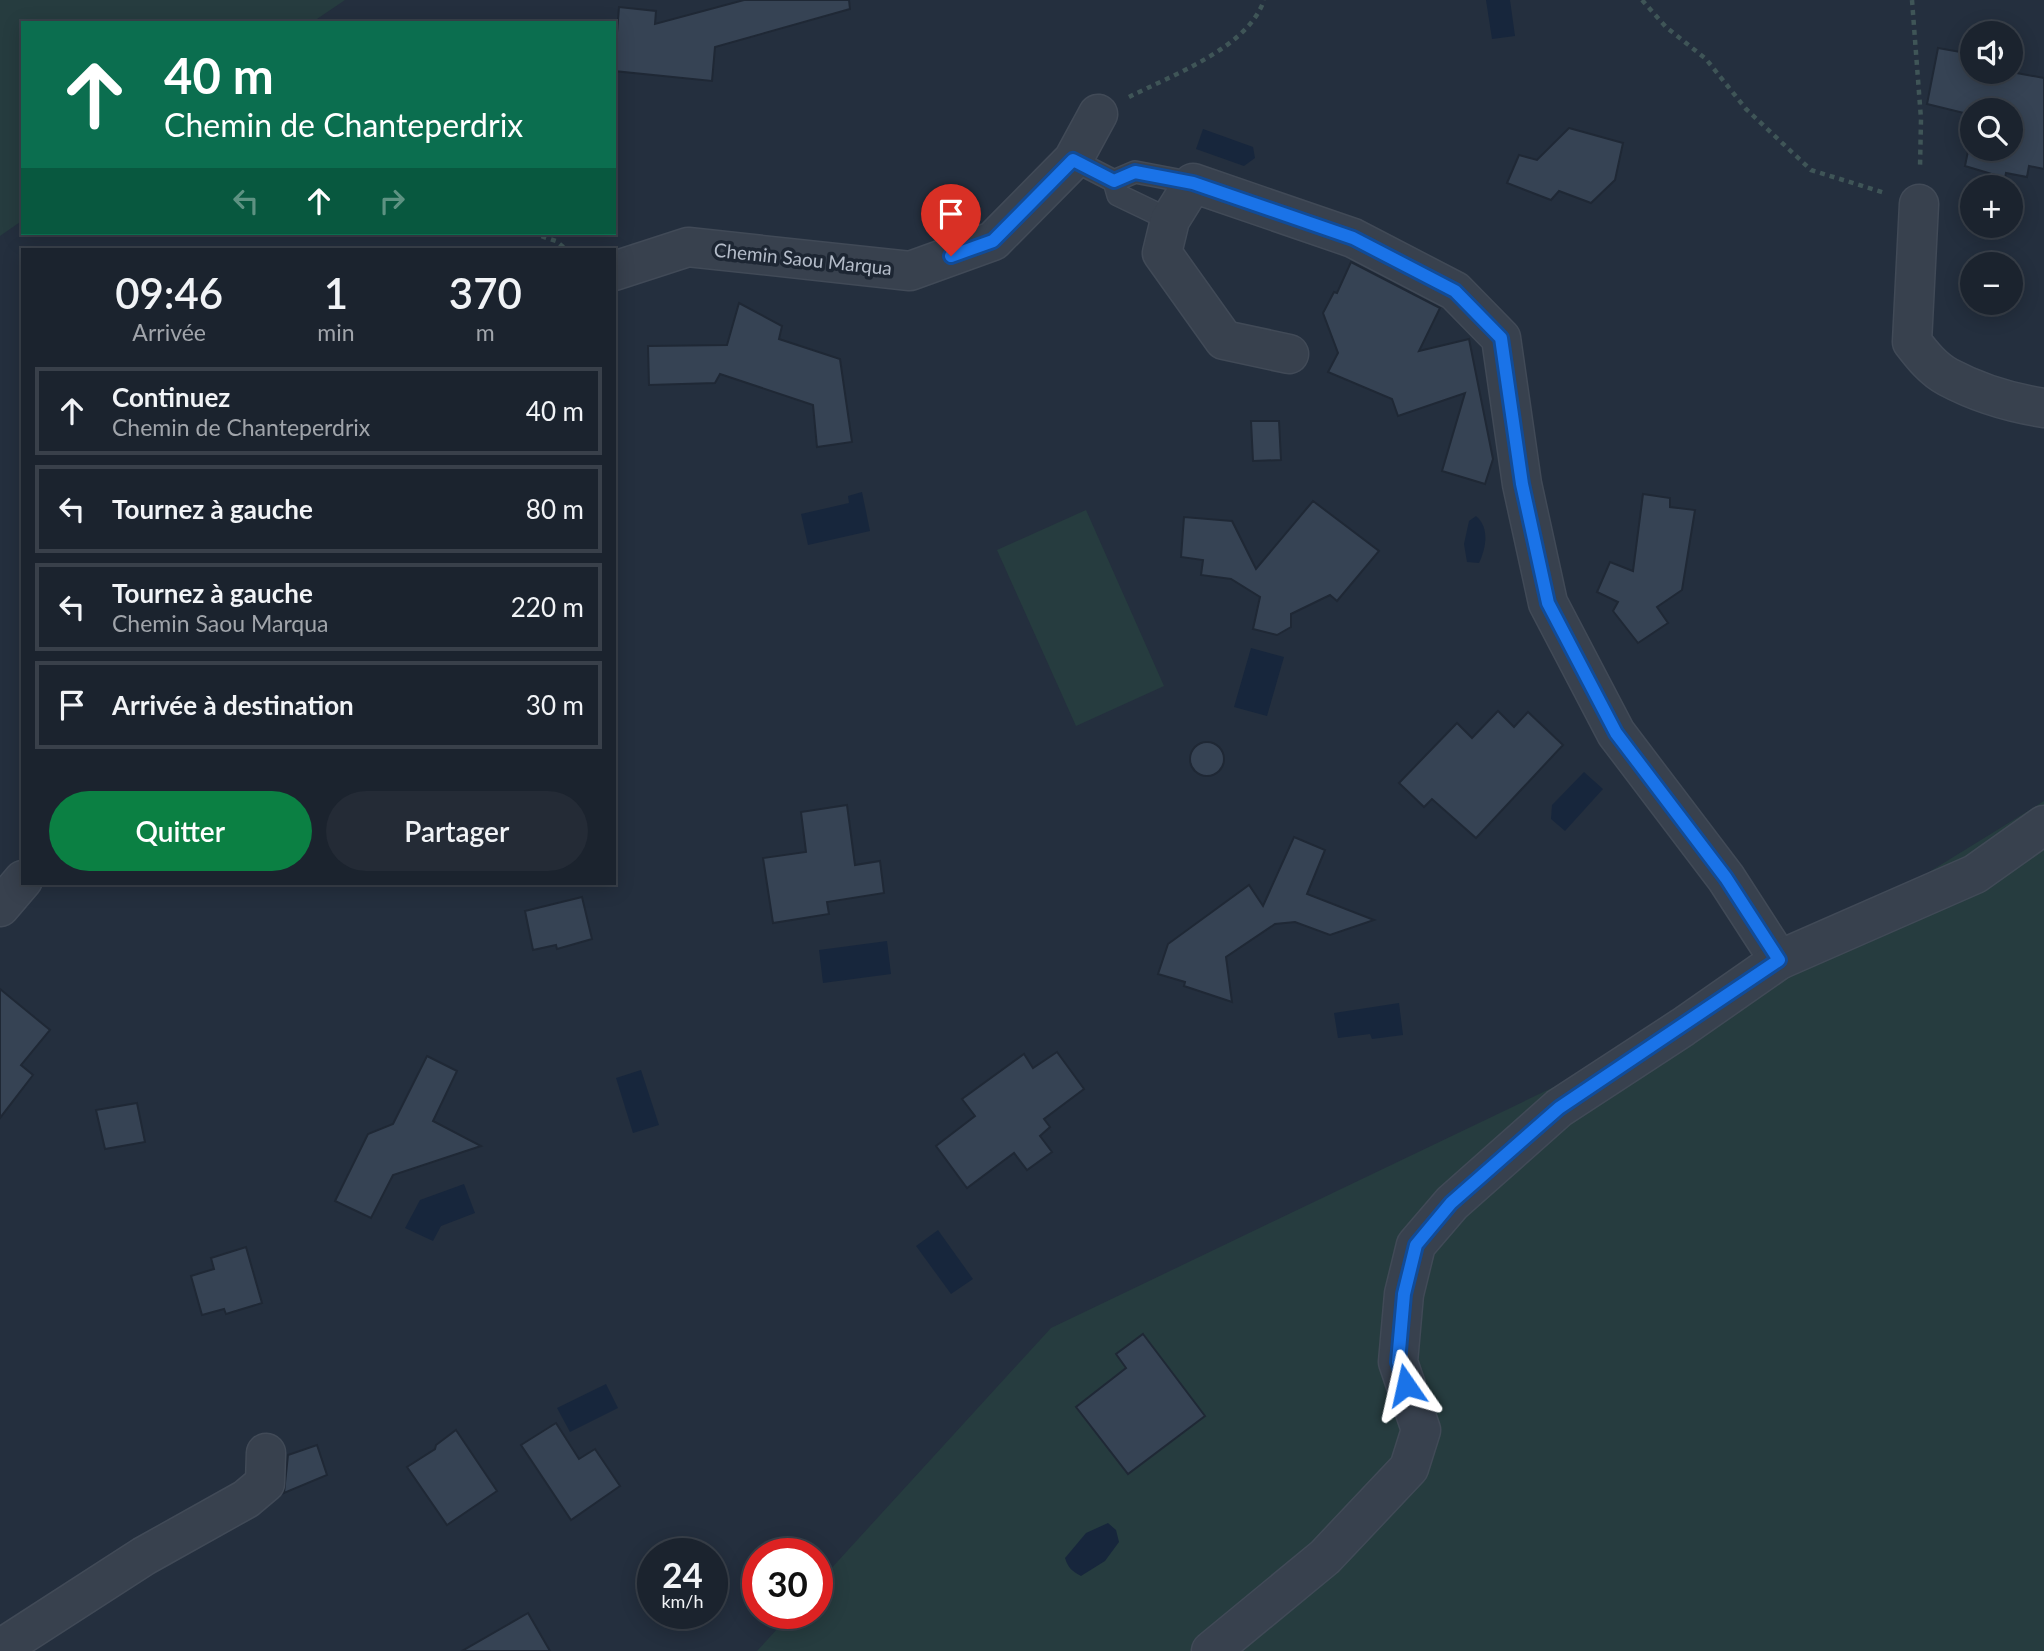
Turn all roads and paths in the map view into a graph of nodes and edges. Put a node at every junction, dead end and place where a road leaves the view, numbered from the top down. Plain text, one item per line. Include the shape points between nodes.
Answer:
1 (1264, 0) edge
2 (1642, 0) edge
3 (1912, 0) edge
4 (1098, 114) joint
5 (1073, 160) junction
6 (1114, 181) junction
7 (1193, 183) junction
8 (1919, 204) junction
9 (1170, 220) junction
10 (538, 235) edge
11 (565, 248) edge
12 (616, 270) edge
13 (1289, 354) dead end
14 (2044, 408) edge
15 (2044, 825) edge
16 (21, 882) edge
17 (0, 907) edge
18 (1779, 960) junction
19 (266, 1453) dead end
20 (0, 1649) edge
21 (1211, 1651) edge

1 - 4 path via 1246,31
2 - 8 path via 1666,27 1706,59 1746,109 1811,170
3 - 8 path via 1921,119
4 - 5 street, Chemin Saou Marqua
5 - 6 lane
5 - 12 street, Chemin Saou Marqua via 993,241 910,271 688,247
6 - 7 lane via 1135,172
6 - 9 lane via 1118,195
7 - 9 street
7 - 18 street via 1353,238 1455,291 1501,338 1522,484 1548,603 1616,733 1726,878
8 - 14 street via 1912,342 1947,377
9 - 13 street via 1162,253 1224,340
10 - 11 path
15 - 18 street via 1975,874
16 - 17 street
18 - 21 street via 1559,1108 1451,1203 1416,1245 1404,1294 1398,1362 1421,1430 1409,1468 1325,1557
19 - 20 street via 265,1483 246,1499 144,1556

